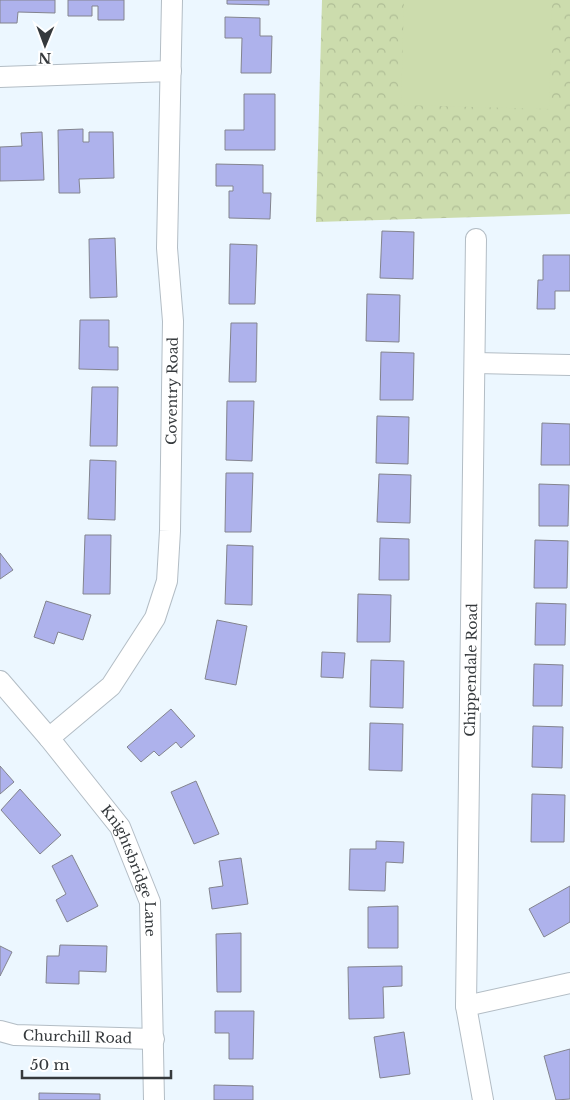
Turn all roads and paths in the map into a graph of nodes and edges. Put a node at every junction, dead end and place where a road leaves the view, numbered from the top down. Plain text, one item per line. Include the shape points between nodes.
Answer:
1 (172, 0) edge
2 (171, 71) junction
3 (0, 77) edge
4 (476, 239) dead end
5 (476, 363) junction
6 (570, 365) edge
7 (0, 681) edge
8 (49, 738) junction
9 (570, 983) edge
10 (466, 1006) junction
11 (0, 1031) edge
12 (154, 1039) junction
13 (154, 1100) edge
14 (483, 1100) edge

1 - 2 street, Coventry Road
2 - 3 street
2 - 8 street, Coventry Road via 167,248 173,321 167,581 155,618 112,686
4 - 5 street, Chippendale Road
5 - 6 street
5 - 10 street, Chippendale Road
7 - 8 street, Knightsbridge Lane
8 - 12 street, Knightsbridge Lane via 120,827 150,902
9 - 10 street
10 - 14 street, Chippendale Road
11 - 12 street, Churchill Road via 15,1035
12 - 13 street, Knightsbridge Lane

